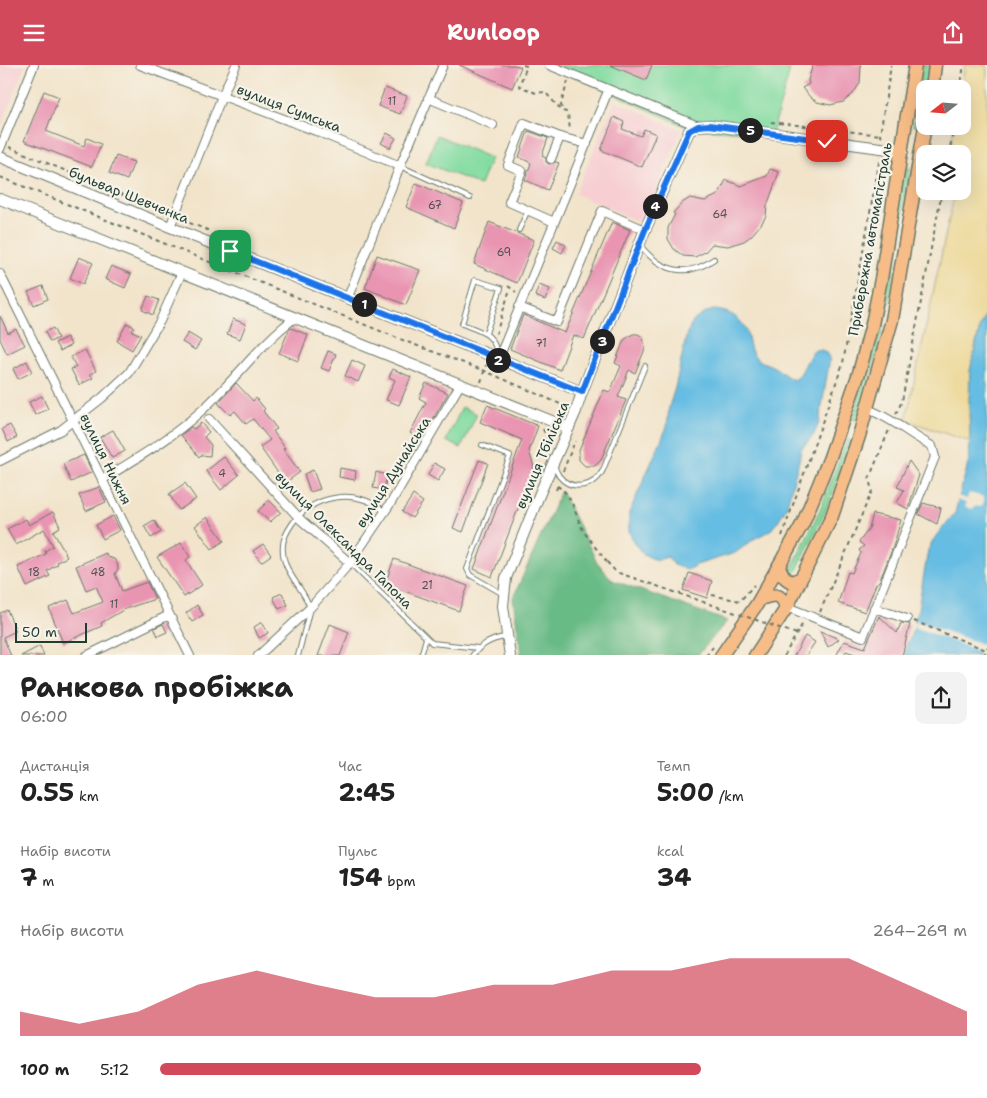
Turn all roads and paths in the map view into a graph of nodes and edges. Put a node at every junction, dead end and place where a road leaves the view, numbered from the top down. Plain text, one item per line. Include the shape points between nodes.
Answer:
1 (34, 65) edge
2 (140, 65) edge
3 (236, 65) edge
4 (443, 65) edge
5 (523, 65) edge
6 (548, 65) edge
7 (891, 65) edge
8 (936, 65) edge
9 (964, 65) edge
10 (912, 66) edge
11 (560, 67) edge
12 (569, 78) dead end
13 (934, 80) edge
14 (962, 80) edge
15 (608, 91) junction
16 (222, 96) junction
17 (428, 98) junction
18 (562, 111) junction
19 (767, 122) dead end
20 (493, 125) dead end
21 (693, 129) junction
22 (880, 135) junction
23 (560, 137) junction
24 (571, 140) junction
25 (586, 144) junction
26 (1, 147) edge
27 (881, 148) junction
28 (903, 151) junction
29 (916, 152) edge
30 (0, 157) edge
31 (551, 159) dead end
32 (400, 166) junction
33 (0, 177) edge
34 (916, 182) edge
35 (470, 198) dead end
36 (0, 199) edge
37 (940, 200) edge
38 (528, 210) junction
39 (175, 217) junction
40 (554, 222) junction
41 (170, 227) junction
42 (519, 230) dead end
43 (645, 230) junction
44 (640, 244) junction
45 (714, 259) dead end
46 (182, 272) junction
47 (0, 274) edge
48 (2, 283) edge
49 (520, 294) dead end
50 (348, 297) junction
51 (519, 307) junction
52 (296, 317) junction
53 (486, 333) junction
54 (495, 337) dead end
55 (498, 360) junction
56 (487, 363) dead end
57 (645, 366) dead end
58 (485, 371) junction
59 (461, 383) junction
60 (479, 387) dead end
61 (582, 392) junction
62 (846, 410) junction
63 (576, 411) junction
64 (865, 415) junction
65 (209, 419) dead end
66 (73, 421) junction
67 (893, 422) junction
68 (542, 427) dead end
69 (569, 428) junction
70 (834, 443) junction
71 (482, 445) dead end
72 (855, 448) junction
73 (548, 451) dead end
74 (0, 461) edge
75 (553, 464) junction
76 (102, 480) junction
77 (554, 484) dead end
78 (384, 511) junction
79 (298, 517) junction
80 (780, 541) dead end
81 (350, 563) junction
82 (779, 567) junction
83 (801, 578) junction
84 (759, 580) dead end
85 (503, 595) junction
86 (712, 595) dead end
87 (760, 599) junction
88 (310, 608) junction
89 (786, 608) junction
90 (874, 608) junction
91 (169, 615) junction
92 (808, 615) junction
93 (817, 619) junction
94 (907, 619) joint
95 (797, 634) junction
96 (508, 636) junction
97 (426, 638) junction
98 (478, 648) junction
99 (986, 649) edge
100 (86, 655) edge
101 (190, 655) edge
102 (258, 655) edge
103 (298, 655) edge
104 (421, 655) edge
105 (472, 655) edge
106 (510, 655) edge
107 (721, 655) edge
108 (755, 655) edge
109 (784, 655) edge
110 (984, 655) edge

1 - 26 street
2 - 16 street, вулиця Сумська
3 - 16 street
4 - 17 street
5 - 18 path via 527,67 519,86 536,93 545,92
6 - 11 street
7 - 22 path
8 - 13 main road
9 - 14 path
10 - 28 main road, Прибережна автомагістраль
11 - 15 street
12 - 18 path
15 - 21 street
15 - 25 street
16 - 32 street, вулиця Сумська
16 - 39 street
17 - 20 street
17 - 32 street
18 - 24 path via 568,114
19 - 22 path
21 - 27 street via 709,125
21 - 43 street, вулиця Тбіліська
22 - 27 path
23 - 24 street
23 - 31 street
23 - 38 street via 524,123 508,165 522,171 509,202
24 - 25 street
25 - 40 street
26 - 39 path
27 - 28 street
27 - 80 path via 843,363
28 - 29 main road
28 - 62 main road, Прибережна автомагістраль via 872,324
30 - 41 street, бульвар Шевченка
32 - 35 lane
32 - 50 street
33 - 58 path
34 - 64 main road via 892,321
36 - 46 street
37 - 67 path via 902,401
38 - 40 street
38 - 42 lane
39 - 41 street
40 - 51 street
41 - 50 street, бульвар Шевченка
43 - 44 street, вулиця Тбіліська
43 - 51 street via 602,211 557,323
44 - 45 lane via 652,259 675,269 691,270
44 - 61 street, вулиця Тбіліська
46 - 52 street
46 - 66 street via 160,321 129,373
47 - 48 street, вулиця Нижня
48 - 66 street, вулиця Нижня
49 - 54 path via 510,289
50 - 55 street, бульвар Шевченка
51 - 55 street
52 - 59 street
52 - 76 street via 170,439
53 - 53 lane via 501,288 475,280 462,324
53 - 55 lane via 496,347
55 - 61 street, бульвар Шевченка
56 - 58 path
57 - 75 lane via 604,470 597,480 575,485 560,477
58 - 60 path
58 - 63 path
59 - 69 street
59 - 78 street, вулиця Дунайська
61 - 63 street, вулиця Тбіліська
62 - 64 main road via 852,423
62 - 70 main road, Прибережна автомагістраль
63 - 69 street, вулиця Тбіліська
64 - 67 street via 882,415
64 - 72 main road
65 - 79 street, вулиця Олександра Гапона
66 - 74 street
66 - 76 street, вулиця Нижня
67 - 90 street via 932,446 935,457
67 - 93 path via 868,479 872,491
68 - 73 path
69 - 75 street, вулиця Тбіліська
70 - 72 main road via 849,438
70 - 82 main road, Прибережна автомагістраль via 803,523
71 - 85 lane via 510,456 467,569 470,575
72 - 83 main road via 832,515
75 - 85 street, вулиця Тбіліська via 506,578
76 - 91 street, вулиця Нижня
77 - 95 path, bridge via 568,496 583,530 616,571
78 - 79 lane via 367,501 338,497 310,506
78 - 81 street, вулиця Дунайська
79 - 81 street, вулиця Олександра Гапона
79 - 88 lane via 282,545 283,553 292,579
81 - 88 street, вулиця Дунайська
81 - 97 lane, вулиця Олександра Гапона
82 - 83 main road via 787,580 792,582
82 - 87 main road, Прибережна автомагістраль
83 - 89 main road
84 - 86 path via 740,601
85 - 96 street, вулиця Тбіліська
87 - 89 main road via 777,595
87 - 107 main road, Прибережна автомагістраль
88 - 102 street, вулиця Дунайська
88 - 103 lane
89 - 92 street
89 - 108 main road
90 - 93 street via 863,637
90 - 94 street
91 - 100 street
91 - 101 street, вулиця Нижня
92 - 93 street
92 - 95 path
94 - 99 path
95 - 109 path
96 - 98 lane
96 - 106 street, вулиця Тбіліська
97 - 98 lane, вулиця Олександра Гапона via 432,643
97 - 104 lane
98 - 105 lane
99 - 110 path

